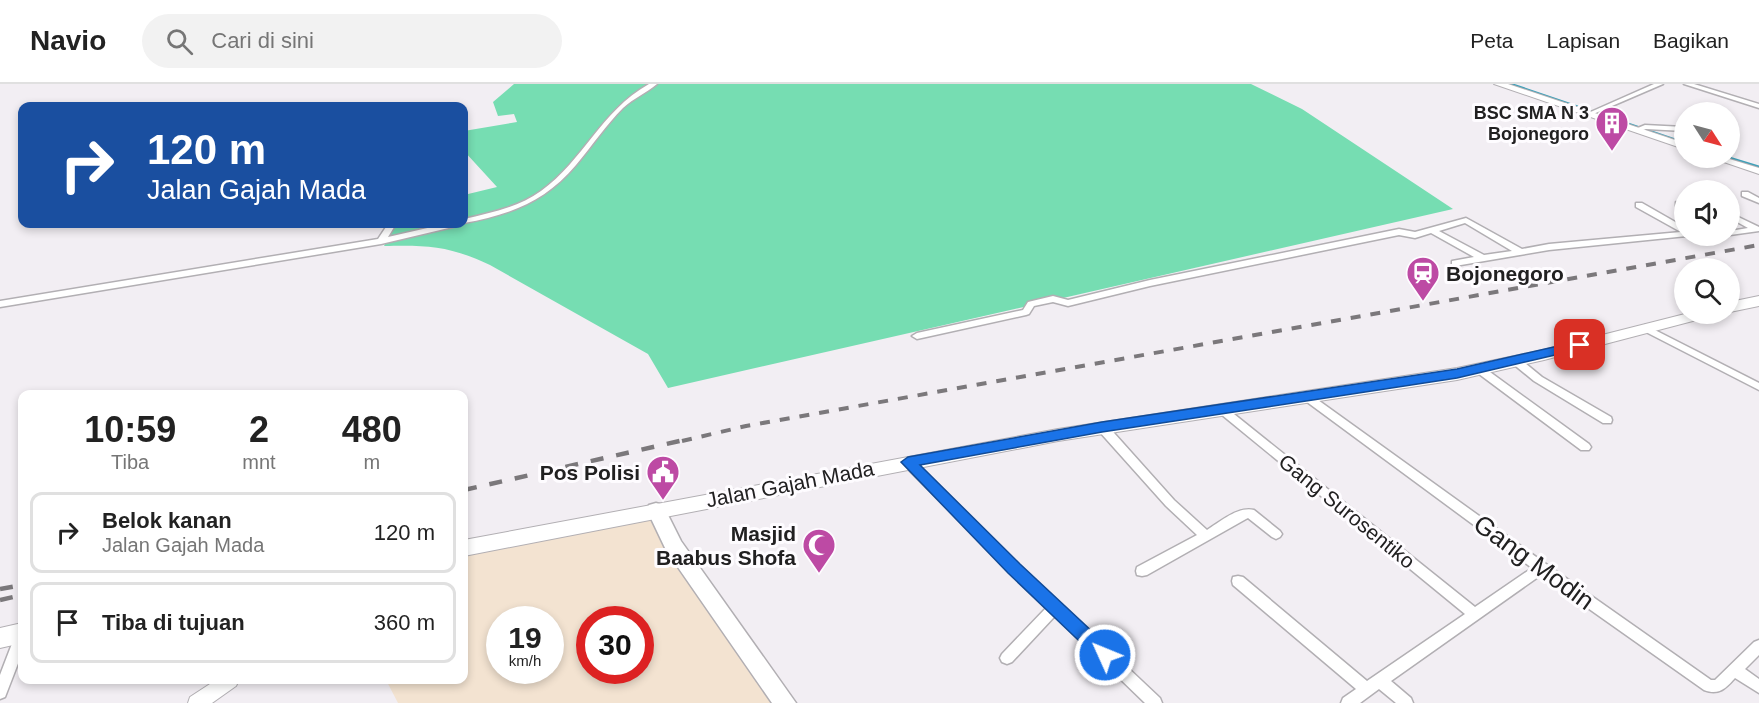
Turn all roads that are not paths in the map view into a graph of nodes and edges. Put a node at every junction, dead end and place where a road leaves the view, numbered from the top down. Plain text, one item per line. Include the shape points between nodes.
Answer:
1 (654, 84) edge
2 (1499, 84) edge
3 (1660, 84) edge
4 (1687, 84) edge
5 (1759, 106) edge
6 (1592, 113) junction
7 (1674, 128) edge
8 (1641, 129) junction
9 (1674, 142) edge
10 (1740, 165) edge
11 (1759, 171) edge
12 (1745, 194) dead end
13 (1759, 201) edge
14 (1639, 205) dead end
15 (468, 220) edge
16 (1740, 220) edge
17 (1674, 226) edge
18 (389, 228) edge
19 (437, 228) edge
20 (1758, 229) edge
21 (1433, 231) junction
22 (1740, 232) edge
23 (1674, 233) edge
24 (381, 241) junction
25 (1521, 252) junction
26 (1482, 258) junction
27 (1455, 263) dead end
28 (1759, 301) edge
29 (0, 304) edge
30 (1740, 305) edge
31 (1674, 321) edge
32 (1645, 328) junction
33 (917, 336) dead end
34 (1516, 361) junction
35 (1479, 369) junction
36 (1759, 387) edge
37 (1307, 397) junction
38 (1220, 408) junction
39 (1607, 420) dead end
40 (1102, 427) junction
41 (1585, 447) dead end
42 (908, 462) junction
43 (656, 510) junction
44 (1276, 534) dead end
45 (1206, 536) junction
46 (468, 547) edge
47 (1541, 568) junction
48 (1142, 571) dead end
49 (1238, 581) dead end
50 (1054, 607) junction
51 (1474, 614) junction
52 (18, 635) edge
53 (0, 638) edge
54 (18, 645) edge
55 (1759, 646) edge
56 (1007, 658) dead end
57 (1735, 670) junction
58 (224, 684) edge
59 (1372, 685) junction
60 (1759, 687) edge
61 (0, 693) edge
62 (197, 703) edge
63 (785, 703) edge
64 (1155, 703) edge
65 (1348, 703) edge
66 (1406, 703) edge

1 - 15 street via 628,99 548,189 518,205
2 - 6 main road
3 - 6 street
4 - 5 street
6 - 8 main road
7 - 8 street
8 - 9 main road
10 - 11 main road
12 - 13 street
14 - 17 street
16 - 20 street
18 - 24 street
19 - 24 street
20 - 22 street
21 - 25 street via 1469,220
21 - 26 street
21 - 33 street via 1415,235 1399,232 1060,301 1052,299
23 - 25 street
24 - 29 street
25 - 26 street
26 - 27 street
28 - 30 highway
31 - 32 highway, Jalan Gajah Mada
32 - 34 highway, Jalan Gajah Mada
32 - 36 street
34 - 35 highway, Jalan Gajah Mada
34 - 39 street via 1538,379
35 - 37 highway, Jalan Gajah Mada
35 - 41 street
37 - 38 highway, Jalan Gajah Mada
37 - 47 street, Gang Modin
38 - 40 highway, Jalan Gajah Mada
38 - 51 street, Gang Surosentiko
40 - 42 highway, Jalan Gajah Mada
40 - 45 street
42 - 43 highway, Jalan Gajah Mada
42 - 50 street
43 - 46 highway, Jalan Gajah Mada
43 - 63 main road via 673,545
44 - 45 street via 1251,513 1242,514
45 - 48 street
47 - 51 street
47 - 57 street, Gang Modin via 1708,686 1718,686
49 - 59 street
50 - 56 street
50 - 64 street
51 - 59 street
52 - 53 highway
54 - 61 street
55 - 57 street, Gang Modin
57 - 60 street
58 - 62 street
59 - 65 street
59 - 66 street

